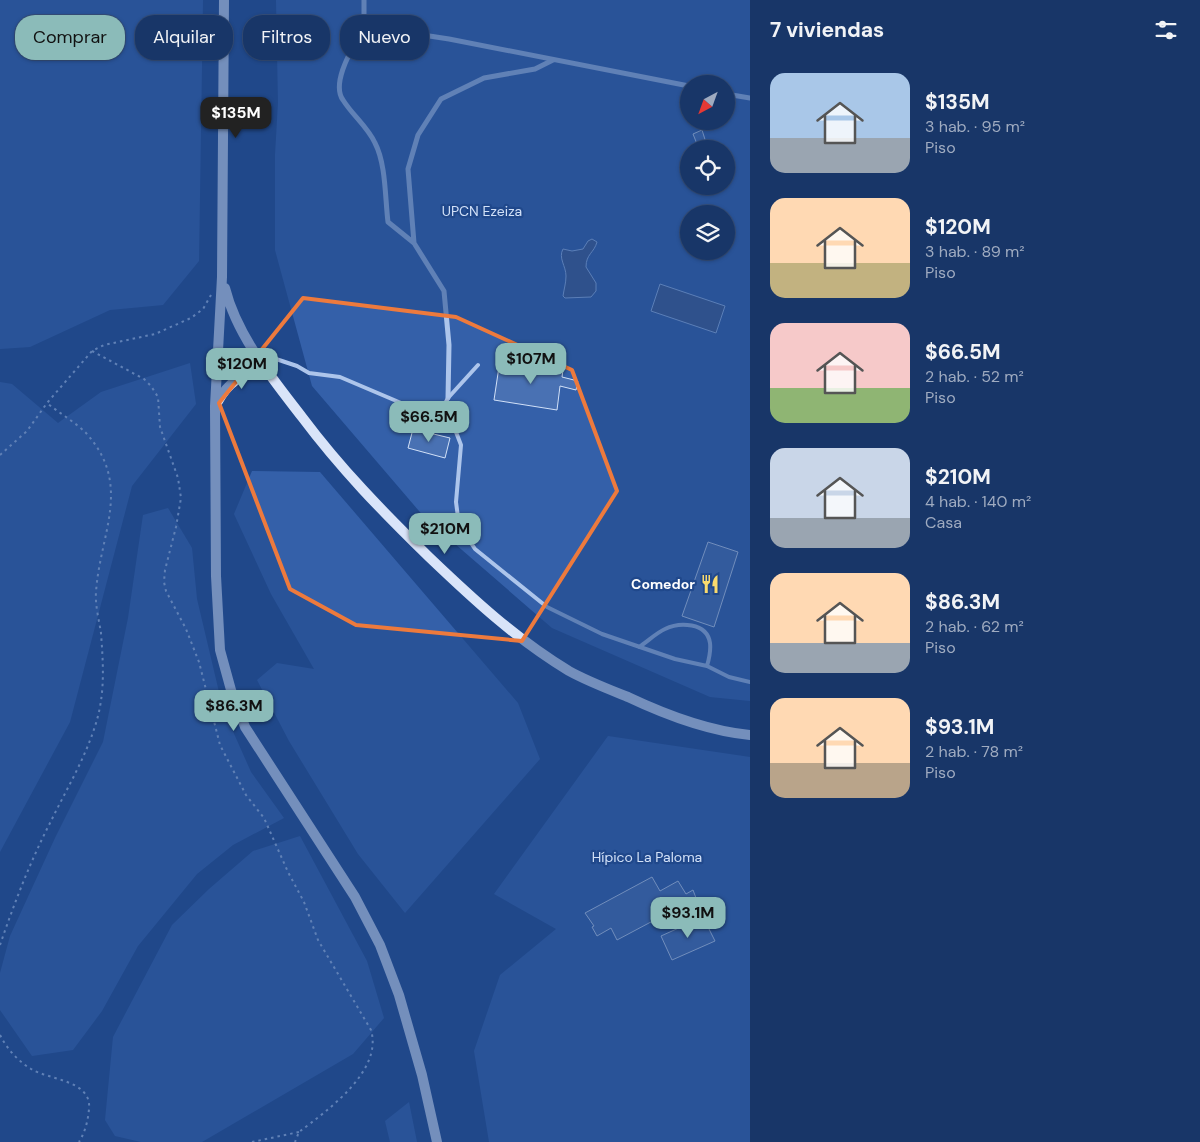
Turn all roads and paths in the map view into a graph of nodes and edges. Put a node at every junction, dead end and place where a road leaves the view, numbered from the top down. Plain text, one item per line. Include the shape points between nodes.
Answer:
1 (224, 0) edge
2 (364, 0) edge
3 (364, 15) edge
4 (429, 36) edge
5 (347, 60) edge
6 (554, 60) junction
7 (680, 84) edge
8 (735, 96) edge
9 (750, 98) edge
10 (414, 243) junction
11 (222, 277) junction
12 (212, 293) dead end
13 (92, 351) junction
14 (255, 352) junction
15 (478, 365) dead end
16 (267, 370) junction
17 (448, 398) junction
18 (47, 403) junction
19 (215, 406) junction
20 (436, 420) junction
21 (0, 455) edge
22 (639, 648) junction
23 (708, 666) junction
24 (750, 682) edge
25 (750, 735) edge
26 (0, 946) edge
27 (0, 1035) edge
28 (299, 1132) junction
29 (79, 1142) edge
30 (252, 1142) edge
31 (295, 1142) edge
32 (437, 1142) edge

1 - 11 street
2 - 3 street
4 - 6 street
5 - 10 street via 338,85 341,99 366,127 376,144 388,222
6 - 7 street
6 - 10 street via 535,68 484,78 442,99 418,135 408,169
8 - 9 street
10 - 17 street via 444,291 449,345
11 - 14 street via 232,314
11 - 19 street
12 - 13 path via 203,309 191,318 155,334 104,344
13 - 18 path
13 - 28 path via 144,380 158,397 160,426 178,478 181,498 165,570 166,591 199,662 220,745 246,795 264,818 304,902 318,940 374,1040 371,1056 351,1088
14 - 16 street
14 - 20 lane via 309,373 340,377
15 - 17 lane
16 - 19 street via 252,371 236,378
16 - 25 street via 332,457 377,507 479,606 517,636 570,671 649,707 706,727
17 - 20 lane
18 - 21 path via 27,431
18 - 26 path via 85,432 104,458 111,485 110,518 96,594 104,683 98,716 85,756 12,907
19 - 32 street via 216,586 220,650 231,690 245,727 356,897 380,945 399,994
20 - 22 lane via 456,432 461,445 456,502 459,525 475,549 548,607
22 - 23 lane
22 - 23 lane via 664,629 682,624 699,628 710,641
23 - 24 lane via 729,677
27 - 29 path via 13,1055 32,1070 84,1091 90,1103
28 - 30 path
28 - 31 path

